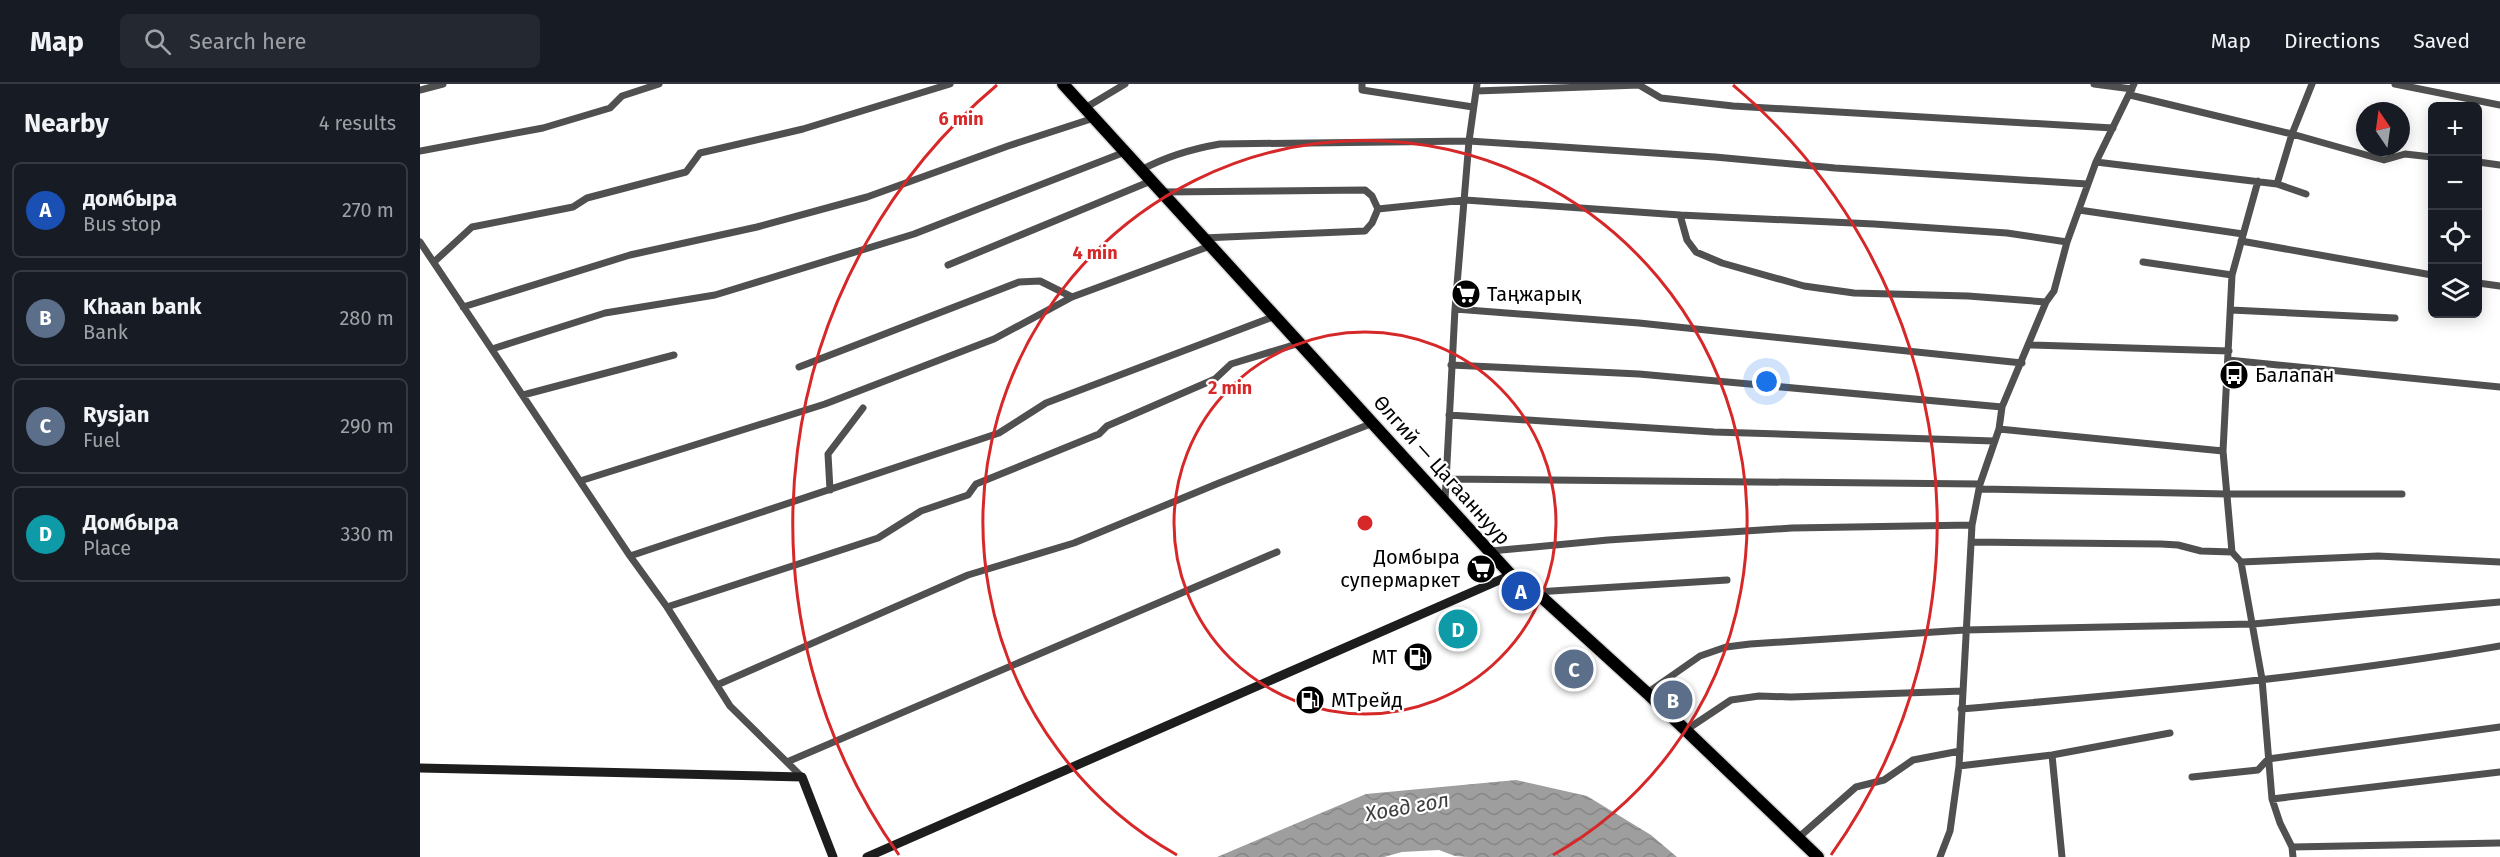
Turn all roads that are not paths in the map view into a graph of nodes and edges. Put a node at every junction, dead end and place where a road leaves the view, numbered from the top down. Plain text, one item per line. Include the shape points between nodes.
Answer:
1 (443, 84) edge
2 (659, 84) edge
3 (950, 84) edge
4 (1063, 84) edge
5 (1125, 84) edge
6 (1362, 84) edge
7 (2094, 84) edge
8 (2312, 84) edge
9 (2395, 84) edge
10 (1640, 85) edge
11 (1476, 87) edge
12 (2132, 89) edge
13 (420, 90) edge
14 (2500, 105) edge
15 (1473, 106) junction
16 (1084, 108) junction
17 (1094, 118) junction
18 (2113, 128) junction
19 (2292, 134) junction
20 (1469, 141) junction
21 (420, 151) edge
22 (1125, 152) junction
23 (2428, 156) edge
24 (2096, 162) junction
25 (2482, 163) edge
26 (2500, 165) edge
27 (1141, 170) junction
28 (1151, 181) junction
29 (2258, 181) junction
30 (2087, 184) junction
31 (2277, 184) junction
32 (1162, 192) junction
33 (2306, 194) dead end
34 (1465, 200) junction
35 (1378, 209) junction
36 (2079, 210) junction
37 (1680, 215) junction
38 (2242, 238) junction
39 (420, 242) edge
40 (1207, 242) junction
41 (2067, 242) junction
42 (434, 262) junction
43 (2143, 262) dead end
44 (948, 265) dead end
45 (2428, 274) edge
46 (2232, 275) junction
47 (2482, 284) edge
48 (2500, 286) edge
49 (1072, 297) junction
50 (2046, 302) junction
51 (464, 307) junction
52 (1455, 309) junction
53 (2231, 310) junction
54 (1275, 316) junction
55 (2395, 318) dead end
56 (1300, 343) junction
57 (2030, 345) junction
58 (492, 349) junction
59 (2229, 351) junction
60 (674, 355) dead end
61 (2228, 360) junction
62 (2022, 363) junction
63 (1451, 365) junction
64 (799, 367) dead end
65 (2500, 387) edge
66 (523, 396) junction
67 (2002, 407) junction
68 (863, 408) dead end
69 (1449, 415) junction
70 (1373, 423) junction
71 (1999, 429) junction
72 (1994, 441) junction
73 (2223, 451) junction
74 (1446, 479) junction
75 (580, 481) junction
76 (1980, 486) junction
77 (830, 490) junction
78 (2227, 494) junction
79 (2402, 494) dead end
80 (1445, 501) junction
81 (1972, 525) junction
82 (1971, 542) junction
83 (1491, 551) junction
84 (1277, 552) dead end
85 (2232, 552) junction
86 (630, 556) junction
87 (2241, 562) junction
88 (2500, 562) edge
89 (1511, 575) junction
90 (1727, 580) dead end
91 (1536, 592) junction
92 (2500, 602) edge
93 (667, 607) junction
94 (2253, 624) junction
95 (1965, 630) junction
96 (2500, 646) edge
97 (2262, 679) junction
98 (717, 685) junction
99 (1963, 691) junction
100 (1647, 693) junction
101 (1961, 709) junction
102 (2500, 727) edge
103 (1686, 730) junction
104 (2170, 732) dead end
105 (1960, 751) junction
106 (2052, 755) junction
107 (2268, 759) junction
108 (787, 762) junction
109 (1959, 766) junction
110 (420, 768) edge
111 (2500, 772) edge
112 (802, 777) junction
113 (2192, 777) dead end
114 (2272, 800) junction
115 (1798, 838) junction
116 (2500, 843) edge
117 (2292, 847) junction
118 (833, 857) edge
119 (867, 857) edge
120 (1818, 857) edge
121 (1940, 857) edge
122 (2062, 857) edge
123 (2293, 857) edge

1 - 13 street
2 - 21 street via 622,96 610,108 543,128
3 - 42 street via 803,129 700,153 686,172 587,198 573,207 472,227
4 - 16 highway, Өлгий — Цагааннуур
5 - 16 street
6 - 15 street via 1362,90
7 - 12 street
8 - 19 street
9 - 14 street
10 - 11 street
10 - 18 street via 1660,98 1733,106
11 - 15 street
12 - 18 street
12 - 19 street
15 - 20 street
16 - 17 highway, Өлгий — Цагааннуур
17 - 22 highway, Өлгий — Цагааннуур
17 - 51 street via 867,197 630,255
18 - 24 street
19 - 23 street via 2384,160 2405,154
19 - 31 street
20 - 27 street via 1220,144 1167,156
20 - 30 street
20 - 34 street
22 - 27 highway, Өлгий — Цагааннуур
22 - 58 street via 915,234 715,295 605,313
24 - 29 street
24 - 30 street
25 - 26 street
27 - 28 highway, Өлгий — Цагааннуур
28 - 32 highway, Өлгий — Цагааннуур
28 - 44 street
29 - 31 street
29 - 38 street
30 - 36 street
31 - 33 street
32 - 35 street via 1365,190
32 - 40 highway, Өлгий — Цагааннуур
34 - 35 street
34 - 37 street
34 - 52 street
35 - 40 street via 1365,231
36 - 38 street
36 - 41 street
37 - 41 street via 2007,233
37 - 50 street via 1687,240 1696,252 1804,286 1854,293
38 - 45 street
38 - 46 street
39 - 42 street
40 - 49 street
40 - 54 highway, Өлгий — Цагааннуур
41 - 50 street via 2054,291
42 - 51 street
43 - 46 street
46 - 53 street
47 - 48 street
49 - 64 street via 1040,281 1019,282
49 - 75 street via 994,339 825,404
50 - 57 street
51 - 58 street
52 - 62 street via 1639,323
52 - 63 street
53 - 55 street
53 - 59 street
54 - 56 highway, Өлгий — Цагааннуур
54 - 77 street via 1046,403 999,433
56 - 70 highway, Өлгий — Цагааннуур
56 - 93 street via 1231,364 1215,379 1107,426 1099,434 976,484 968,495 921,511 878,538
57 - 59 street
57 - 62 street
58 - 66 street
59 - 61 street
60 - 66 street
61 - 65 street
61 - 73 street
62 - 67 street
63 - 67 street via 1639,374
63 - 69 street
66 - 75 street
67 - 71 street
68 - 77 street via 828,454
69 - 72 street via 1725,433
69 - 74 street
70 - 80 highway, Өлгий — Цагааннуур
70 - 98 street via 1074,543 968,575
71 - 72 street
71 - 73 street
72 - 76 street
73 - 78 street
74 - 76 street
74 - 80 street
75 - 86 street
76 - 78 street
76 - 81 street
77 - 86 street
78 - 79 street
78 - 85 street
80 - 83 highway, Өлгий — Цагааннуур
81 - 82 street
81 - 83 street via 1792,528
82 - 85 street via 2169,544
82 - 95 street
83 - 89 highway, Өлгий — Цагааннуур
84 - 108 street
85 - 87 street
86 - 93 street
87 - 88 street via 2378,556
87 - 94 street
89 - 91 highway, Өлгий — Цагааннуур
89 - 119 street
90 - 91 street
91 - 100 highway, Өлгий — Цагааннуур
92 - 94 street
93 - 98 street
94 - 95 street
94 - 97 street
95 - 99 street
95 - 100 street via 1726,647 1700,656
96 - 97 street
97 - 101 street
97 - 107 street
98 - 108 street via 730,706
99 - 101 street
99 - 103 street via 1759,696 1731,700
100 - 103 highway, Өлгий — Цагааннуур
101 - 105 street
102 - 107 street
103 - 115 highway, Өлгий — Цагааннуур
104 - 106 street
105 - 109 street
105 - 115 street via 1912,760 1884,780 1856,787
106 - 109 street
106 - 122 street
107 - 113 street via 2258,770
107 - 114 street
108 - 112 street
109 - 121 street via 1950,831
110 - 112 street
111 - 114 street
112 - 118 street
114 - 117 street
115 - 120 highway, Өлгий — Цагааннуур
116 - 117 street
117 - 123 street

